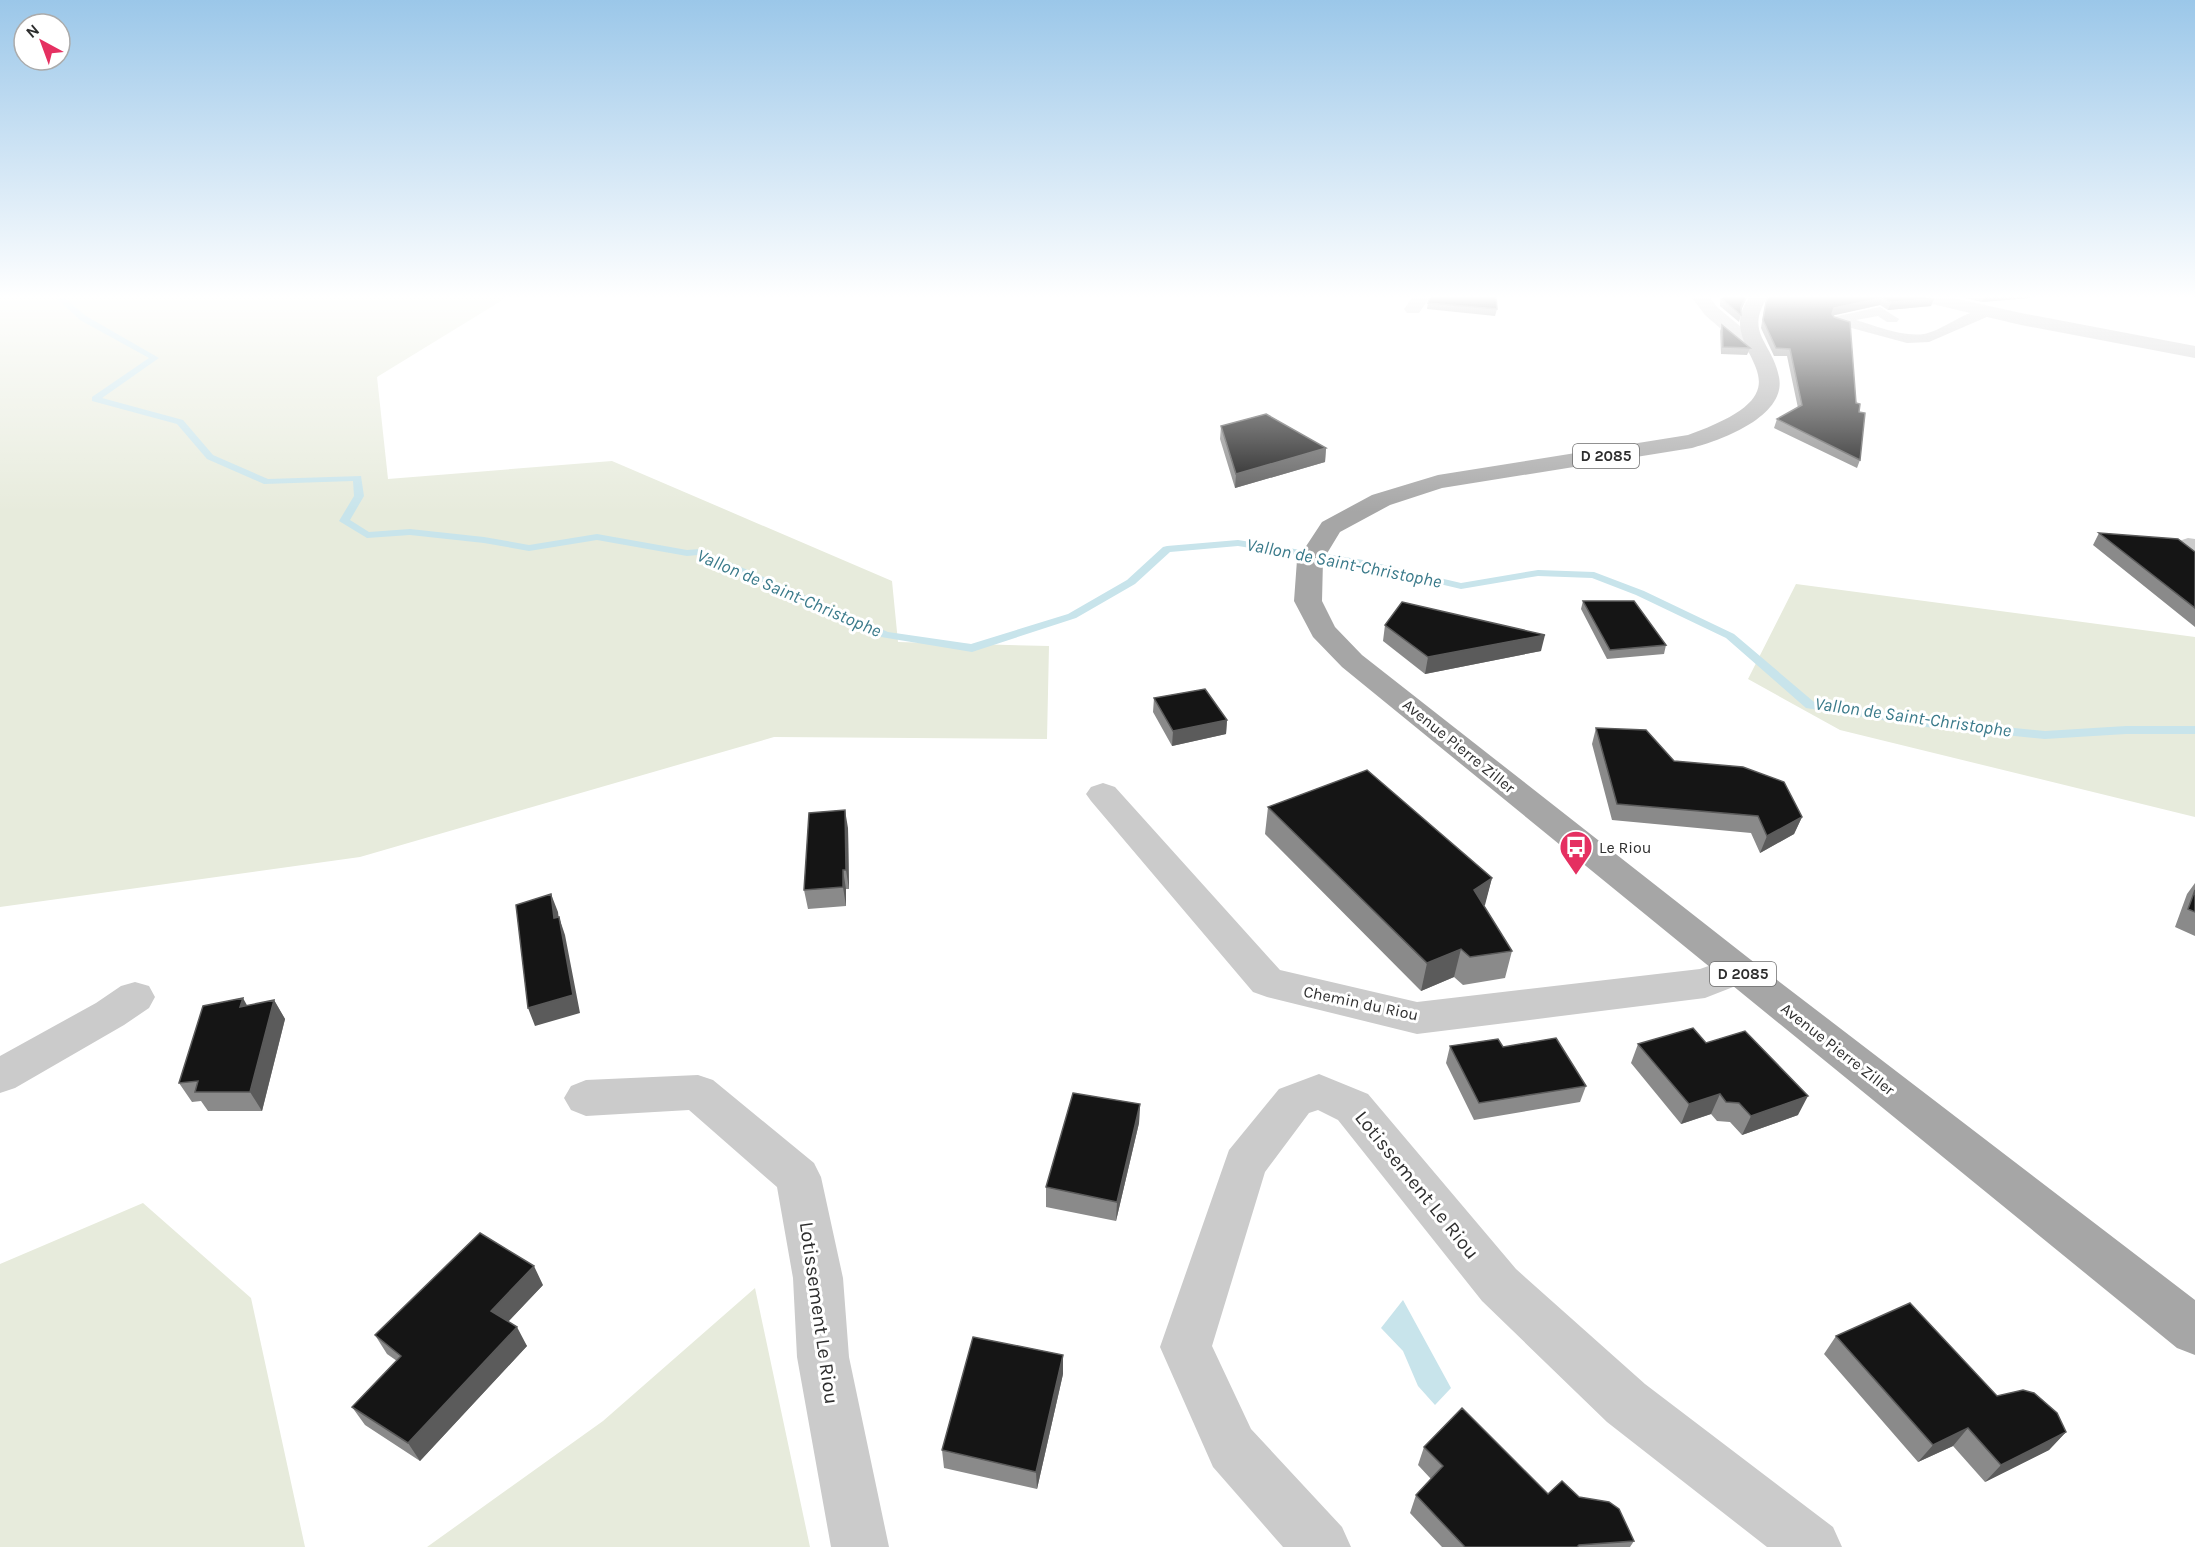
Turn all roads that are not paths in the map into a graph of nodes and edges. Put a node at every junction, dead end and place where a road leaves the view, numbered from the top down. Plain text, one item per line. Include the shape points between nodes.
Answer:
1 (1765, 367) edge
2 (1103, 795) dead end
3 (1737, 970) junction
4 (135, 997) dead end
5 (0, 1076) edge
6 (586, 1098) dead end
7 (2195, 1331) edge
8 (860, 1547) edge
9 (1322, 1547) edge
10 (1813, 1547) edge

1 - 3 main road, Avenue Pierre Ziller / D 2085 via 1770,390 1765,400 1726,428 1692,441 1438,482 1381,500 1331,526 1310,560 1308,601 1323,631 1352,661
2 - 3 street, Chemin du Riou via 1267,982 1417,1018 1705,983
3 - 7 main road, Avenue Pierre Ziller / D 2085
4 - 5 street
6 - 8 street, Lotissement Le Riou via 698,1092 798,1177 818,1278 823,1357
9 - 10 street, Lotissement Le Riou via 1232,1448 1186,1347 1245,1164 1294,1101 1319,1090 1353,1107 1499,1285 1626,1403

